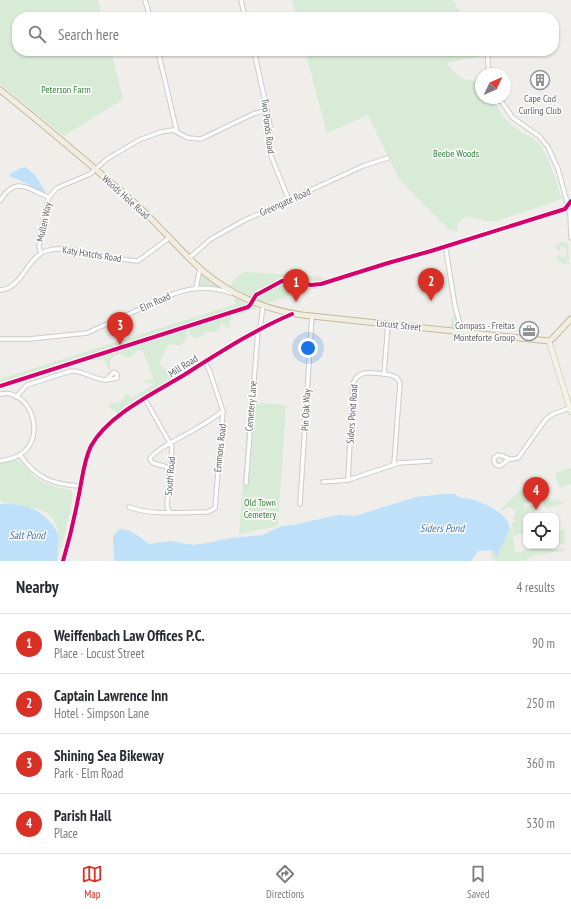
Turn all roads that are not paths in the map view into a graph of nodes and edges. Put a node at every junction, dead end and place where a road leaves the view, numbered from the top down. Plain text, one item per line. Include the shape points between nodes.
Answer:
1 (145, 0) edge
2 (241, 0) edge
3 (149, 12) edge
4 (244, 12) edge
5 (159, 56) edge
6 (255, 56) edge
7 (487, 56) edge
8 (488, 68) edge
9 (0, 90) edge
10 (503, 104) edge
11 (268, 110) junction
12 (177, 132) junction
13 (388, 158) dead end
14 (96, 169) junction
15 (49, 197) junction
16 (0, 199) edge
17 (289, 200) junction
18 (169, 238) junction
19 (571, 238) edge
20 (446, 250) dead end
21 (41, 253) junction
22 (189, 258) junction
23 (200, 268) junction
24 (196, 288) junction
25 (0, 290) edge
26 (240, 296) junction
27 (252, 301) joint
28 (263, 306) junction
29 (292, 314) junction
30 (312, 316) junction
31 (571, 319) edge
32 (388, 324) junction
33 (259, 330) junction
34 (462, 331) junction
35 (0, 339) edge
36 (549, 341) junction
37 (206, 362) junction
38 (384, 374) junction
39 (106, 380) dead end
40 (0, 394) edge
41 (16, 397) junction
42 (145, 399) junction
43 (570, 410) edge
44 (223, 411) junction
45 (171, 443) junction
46 (20, 455) junction
47 (508, 460) dead end
48 (0, 461) edge
49 (430, 461) dead end
50 (394, 464) junction
51 (170, 468) junction
52 (348, 480) junction
53 (246, 482) dead end
54 (323, 482) dead end
55 (81, 486) junction
56 (300, 504) dead end
57 (129, 507) dead end
58 (169, 512) junction
59 (63, 561) edge

1 - 3 street
2 - 4 street
5 - 12 street
6 - 11 street, Two Ponds Road
7 - 8 street
9 - 14 highway, Woods Hole Road
10 - 19 street via 513,118 535,132 546,144 558,169 567,202
11 - 12 street via 253,114 201,139 188,138
11 - 17 street, Two Ponds Road via 271,156
12 - 14 street, Mullen Way via 168,130 139,140 107,159
13 - 17 street, Greengate Road via 363,166
14 - 15 street, Mullen Way via 57,188
14 - 18 highway, Woods Hole Road
15 - 16 street via 16,185
15 - 21 street, Mullen Way via 40,238
17 - 22 street, Greengate Road via 220,233
18 - 21 street, Katy Hatchs Road via 138,261 62,248
18 - 22 highway, Woods Hole Road
20 - 34 street via 455,306
21 - 25 street via 9,288
22 - 23 highway, Woods Hole Road
23 - 24 street
23 - 26 highway, Woods Hole Road
24 - 26 street, Elm Road via 216,289
24 - 35 street, Elm Road via 173,294 87,333
26 - 27 highway, Woods Hole Road
27 - 28 highway, Locust Street
28 - 29 highway, Locust Street
28 - 33 street, Cemetery Lane
29 - 30 highway, Locust Street
29 - 33 street, Mill Road
30 - 32 highway, Locust Street
30 - 56 street, Pin Oak Way
31 - 36 highway
32 - 34 highway, Locust Street
32 - 38 street
33 - 37 street, Mill Road
33 - 53 street, Cemetery Lane
34 - 36 highway, Locust Street
36 - 43 main road
37 - 42 street, Mill Road
37 - 44 street, Emmons Road
38 - 50 street, Siders Pond Road via 395,376 400,383
38 - 52 street, Siders Pond Road via 361,374 356,377 353,384
39 - 41 street via 71,371 27,385
40 - 41 street via 8,393
41 - 46 street via 30,410 34,426 30,443
42 - 45 street, South Road
42 - 55 street, Mill Road via 120,415 100,434 88,454
43 - 47 street via 546,419 519,458
44 - 45 street
44 - 58 street, Emmons Road via 215,508 212,511
45 - 51 street, South Road
45 - 51 street via 154,454 150,460
46 - 48 street
46 - 55 street via 30,468 45,479
49 - 50 street
50 - 52 street
51 - 58 street, South Road via 167,505
52 - 54 street
55 - 59 street, Mill Road
57 - 58 street via 139,511

